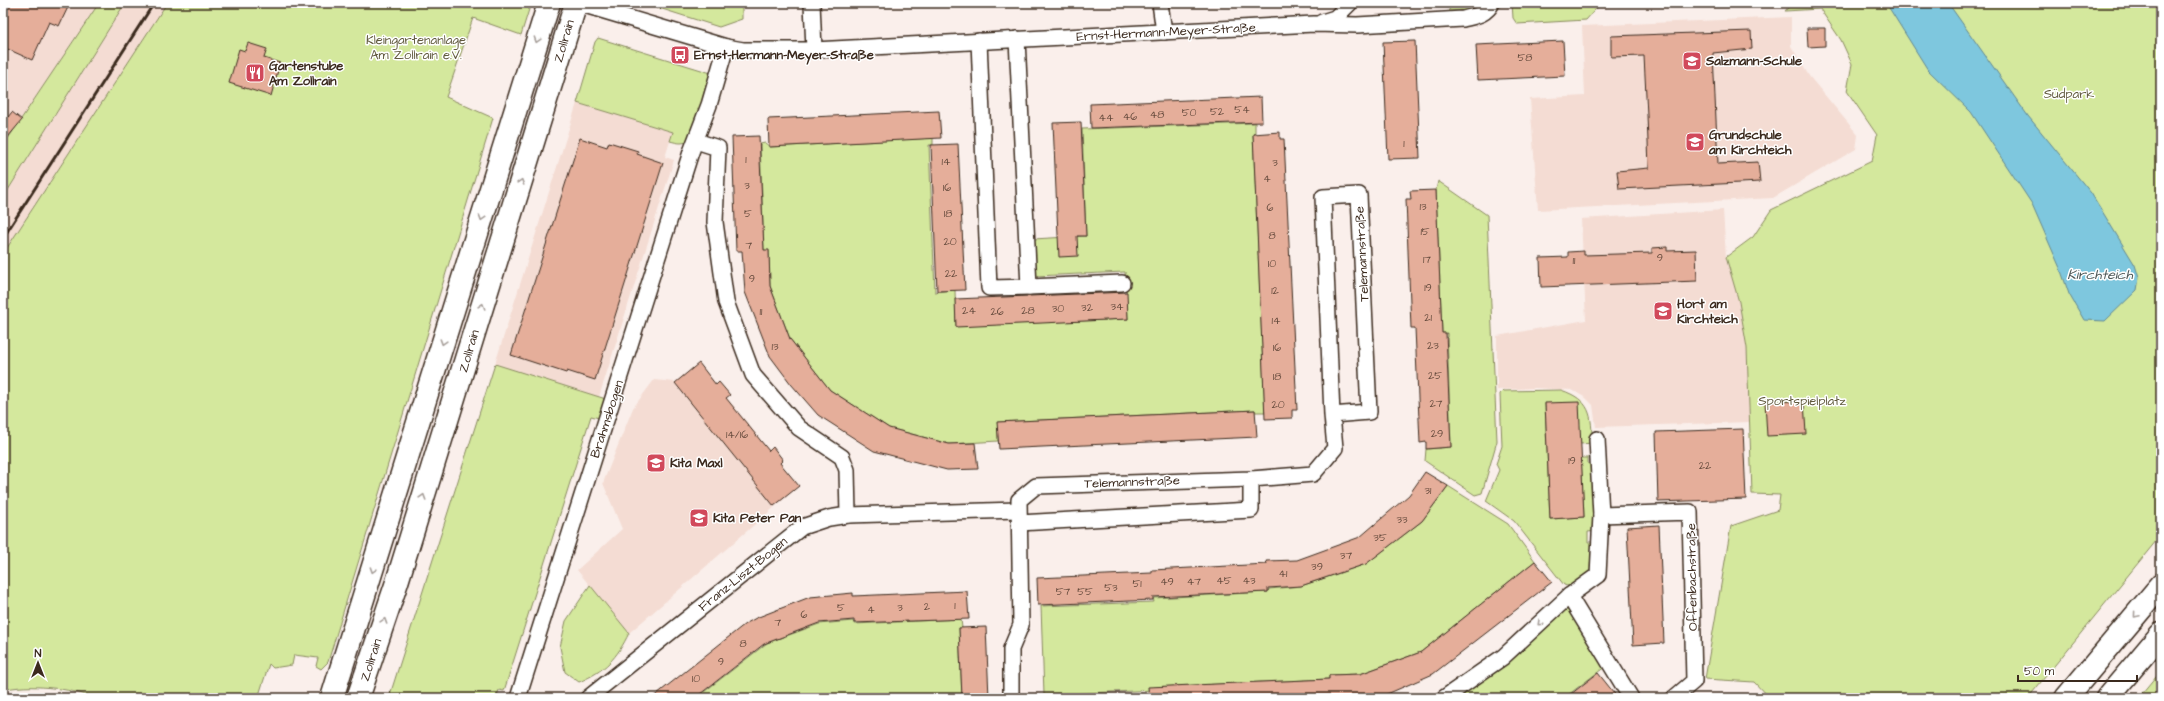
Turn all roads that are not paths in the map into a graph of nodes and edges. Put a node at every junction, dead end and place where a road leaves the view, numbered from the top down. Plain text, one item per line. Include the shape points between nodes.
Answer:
1 (549, 3) edge
2 (577, 3) edge
3 (812, 3) edge
4 (1160, 3) edge
5 (1350, 3) edge
6 (1492, 3) edge
7 (1314, 24) junction
8 (1164, 32) junction
9 (1017, 39) junction
10 (979, 41) junction
11 (726, 47) junction
12 (814, 50) junction
13 (696, 140) junction
14 (1122, 283) dead end
15 (1029, 287) junction
16 (1332, 415) junction
17 (1597, 439) dead end
18 (1252, 479) junction
19 (848, 515) junction
20 (1601, 515) junction
21 (1018, 516) junction
22 (2161, 585) edge
23 (1569, 596) junction
24 (2161, 634) edge
25 (332, 698) edge
26 (358, 698) edge
27 (518, 698) edge
28 (588, 698) edge
29 (1011, 698) edge
30 (1444, 698) edge
31 (1631, 698) edge
32 (1674, 698) edge
33 (2066, 698) edge
34 (2107, 698) edge

1 -> 25 main road, Zollrain
2 - 11 street, Ernst-Hermann-Meyer-Straße
26 -> 2 main road, Zollrain via 399,575
3 - 12 street
4 - 8 street
5 - 7 street, Ernst-Hermann-Meyer-Straße via 1335,18
6 - 7 street, Ernst-Hermann-Meyer-Straße via 1489,9 1479,16 1463,18 1357,25
7 - 8 street, Ernst-Hermann-Meyer-Straße
8 - 9 street, Ernst-Hermann-Meyer-Straße
9 - 10 street, Ernst-Hermann-Meyer-Straße
9 - 15 street
10 - 12 street, Ernst-Hermann-Meyer-Straße
10 - 15 street via 989,288
11 - 12 street, Ernst-Hermann-Meyer-Straße via 743,50
11 - 13 street, Brahmsbogen
13 - 19 street via 718,148 715,222 726,302 753,375 799,428 842,457 847,470
13 - 27 street, Brahmsbogen
14 - 15 street
16 - 16 street, Telemannstraße via 1323,196 1359,195 1369,412
16 - 18 street, Telemannstraße via 1335,448 1313,474
17 - 20 street
18 - 21 street, Telemannstraße via 1036,486 1018,500
18 - 21 street, Franz-Liszt-Bogen via 1251,510
19 - 21 street, Franz-Liszt-Bogen
19 - 28 street, Franz-Liszt-Bogen via 802,527
20 - 23 street via 1598,575
20 - 32 street, Offenbachstraße via 1690,512 1694,681
21 - 29 street via 1021,625 1011,649
22 -> 33 main road
23 -> 30 street via 1503,657
23 - 31 street
24 - 34 main road

